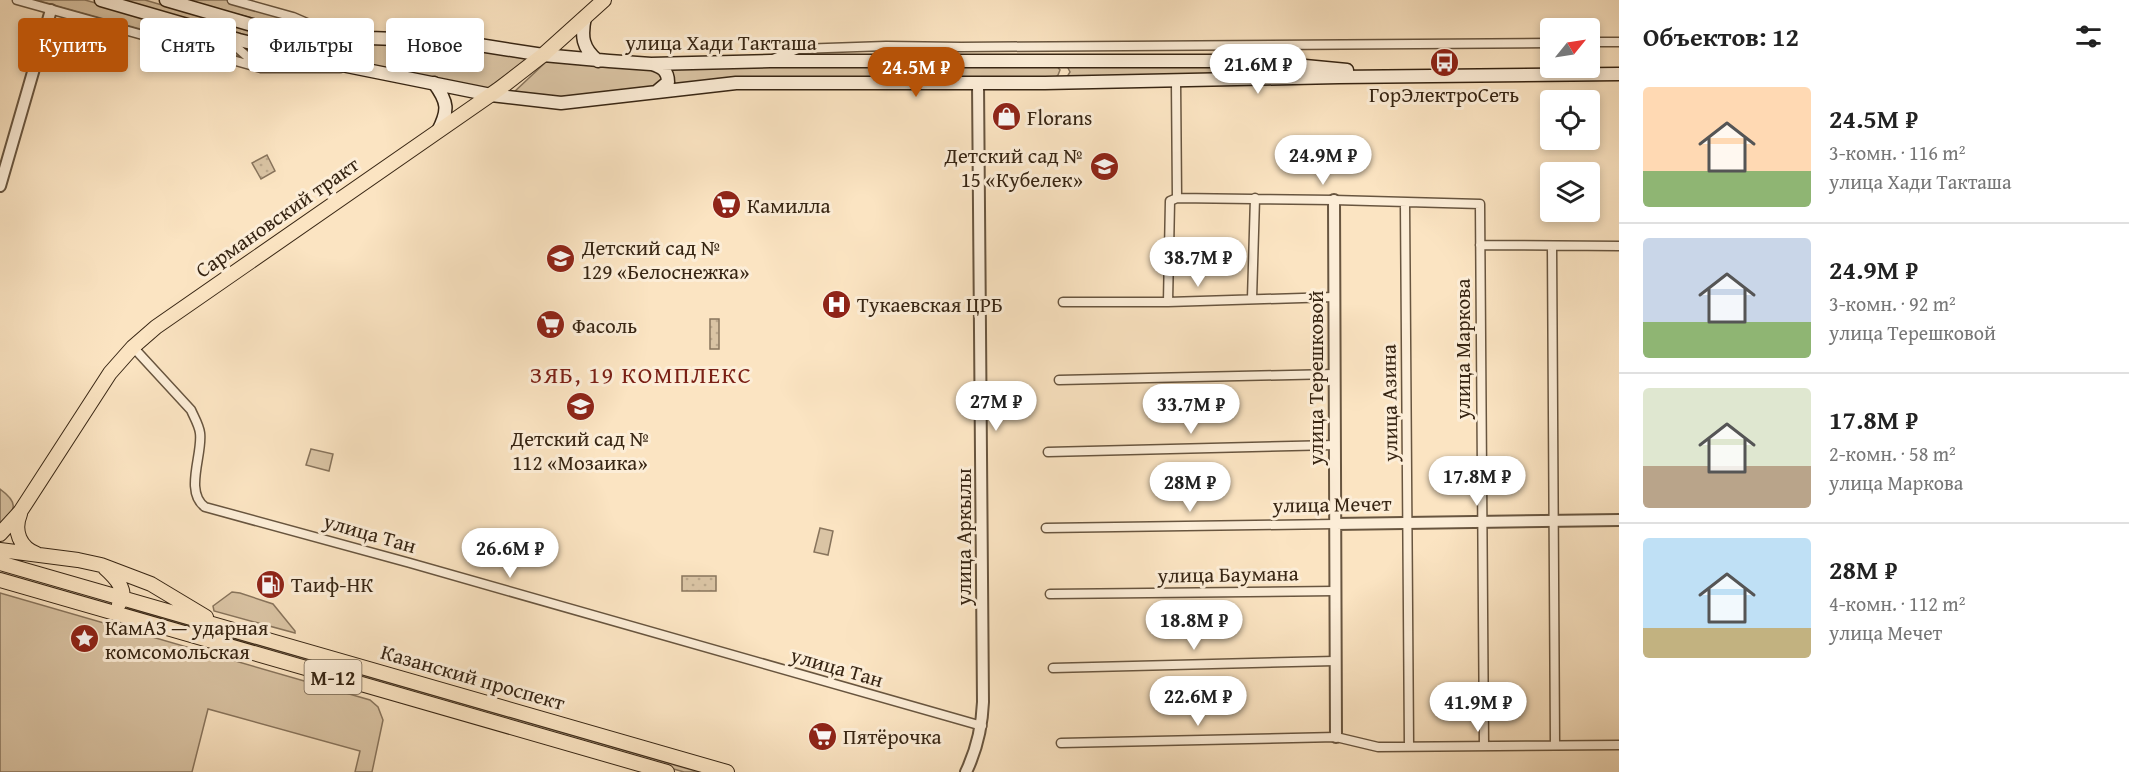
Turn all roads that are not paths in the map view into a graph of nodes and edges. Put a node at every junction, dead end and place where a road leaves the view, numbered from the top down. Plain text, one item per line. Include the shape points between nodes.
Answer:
1 (17, 0) edge
2 (100, 0) edge
3 (166, 0) edge
4 (232, 0) edge
5 (604, 0) edge
6 (51, 10) junction
7 (585, 17) junction
8 (163, 18) edge
9 (296, 18) edge
10 (248, 24) edge
11 (374, 37) edge
12 (1600, 42) edge
13 (1619, 42) edge
14 (1540, 43) edge
15 (923, 46) junction
16 (1101, 46) junction
17 (236, 47) edge
18 (543, 55) junction
19 (248, 57) edge
20 (598, 61) junction
21 (770, 61) junction
22 (904, 61) junction
23 (944, 61) junction
24 (1057, 61) junction
25 (1077, 61) junction
26 (248, 64) edge
27 (651, 64) junction
28 (1600, 67) edge
29 (1619, 67) edge
30 (1540, 68) edge
31 (374, 71) edge
32 (1619, 74) edge
33 (1058, 82) junction
34 (1176, 82) junction
35 (434, 83) junction
36 (978, 83) junction
37 (900, 84) junction
38 (654, 93) junction
39 (491, 95) junction
40 (438, 130) junction
41 (0, 186) edge
42 (1255, 198) junction
43 (1173, 200) junction
44 (1334, 200) junction
45 (1405, 203) junction
46 (1480, 245) junction
47 (1552, 246) junction
48 (1619, 246) edge
49 (1334, 297) junction
50 (1252, 299) junction
51 (1063, 302) dead end
52 (1168, 302) junction
53 (133, 347) junction
54 (1334, 374) junction
55 (1059, 380) dead end
56 (1335, 445) junction
57 (1048, 452) dead end
58 (20, 512) junction
59 (1619, 520) edge
60 (1553, 521) junction
61 (1408, 522) junction
62 (1481, 522) junction
63 (1335, 524) junction
64 (1047, 528) dead end
65 (0, 534) edge
66 (0, 550) edge
67 (47, 557) junction
68 (0, 563) edge
69 (101, 565) junction
70 (0, 580) edge
71 (1335, 591) junction
72 (1050, 594) dead end
73 (123, 598) junction
74 (85, 605) junction
75 (221, 626) junction
76 (1335, 661) junction
77 (1053, 668) dead end
78 (982, 726) junction
79 (1336, 737) junction
80 (1061, 743) dead end
81 (1555, 745) junction
82 (1619, 745) edge
83 (1409, 746) junction
84 (1484, 746) junction
85 (667, 772) edge
86 (727, 772) edge
87 (966, 772) edge

1 - 6 street
2 - 8 main road, улица Хади Такташа
3 - 10 main road, улица Хади Такташа
4 - 9 street
5 - 7 main road, Сармановский тракт
6 - 26 street
6 - 41 street
7 - 18 main road, Сармановский тракт
7 - 20 main road via 583,43
11 - 18 main road, улица Хади Такташа via 454,41
12 - 13 street
14 - 16 street
15 - 16 street
15 - 21 street via 798,49
15 - 23 street
16 - 25 street
17 - 19 street
18 - 20 main road, улица Хади Такташа
18 - 39 main road, Сармановский тракт
20 - 27 main road, улица Хади Такташа
21 - 22 main road, улица Хади Такташа
21 - 27 main road, улица Хади Такташа
22 - 23 main road, улица Хади Такташа
22 - 37 main road via 893,71
23 - 24 main road, улица Хади Такташа
24 - 25 main road, улица Хади Такташа
24 - 33 main road via 1065,72
25 - 30 main road, улица Хади Такташа via 1227,62 1355,70
27 - 38 main road via 665,70 668,76 668,82
28 - 29 main road
31 - 35 main road, улица Хади Такташа
32 - 34 main road, улица Хади Такташа via 1339,76
33 - 34 main road, улица Хади Такташа
33 - 36 main road, улица Хади Такташа
34 - 43 street
35 - 39 main road, улица Хади Такташа
35 - 40 main road via 446,103 445,117
36 - 37 main road, улица Хади Такташа
36 - 78 street, улица Аркылы
37 - 38 main road, улица Хади Такташа via 736,83
38 - 39 main road, улица Хади Такташа via 561,103
39 - 40 main road, Сармановский тракт
40 - 53 main road, Сармановский тракт
42 - 43 street
42 - 44 street
42 - 50 street
43 - 52 street
44 - 45 street
44 - 49 street, улица Терешковой
45 - 46 street, улица Маркова via 1480,204
45 - 61 street, улица Азина
46 - 47 street
46 - 62 street, улица Маркова
47 - 48 street
47 - 60 street
49 - 50 street
49 - 54 street, улица Терешковой
50 - 52 street
51 - 52 street
53 - 58 main road, Сармановский тракт via 99,388
53 - 78 street, улица Тан via 196,420 200,434 196,494 205,507
54 - 55 street
54 - 56 street, улица Терешковой
56 - 57 street
56 - 63 street, улица Терешковой
58 - 65 main road, Сармановский тракт
58 - 67 main road via 18,533 24,548
59 - 60 street, улица Мечет
60 - 62 street, улица Мечет
60 - 81 street
61 - 62 street, улица Мечет
61 - 63 street, улица Мечет
61 - 83 street, улица Азина
62 - 84 street, улица Маркова
63 - 64 street, улица Мечет
63 - 71 street, улица Терешковой
66 - 67 main road
67 - 69 main road
68 - 73 main road, Казанский проспект / М-12
69 - 73 main road via 114,576
69 - 75 main road via 151,584
70 - 74 main road, Казанский проспект / М-12
71 - 72 street, улица Баумана
71 - 76 street, улица Терешковой
73 - 74 main road via 113,607
73 - 75 main road, Казанский проспект / М-12
74 - 85 main road, Казанский проспект / М-12
75 - 86 main road, Казанский проспект / М-12
76 - 77 street
76 - 79 street, улица Терешковой
78 - 87 street, улица Аркылы
79 - 80 street
79 - 83 street via 1378,747
81 - 82 street
81 - 84 street
83 - 84 street

